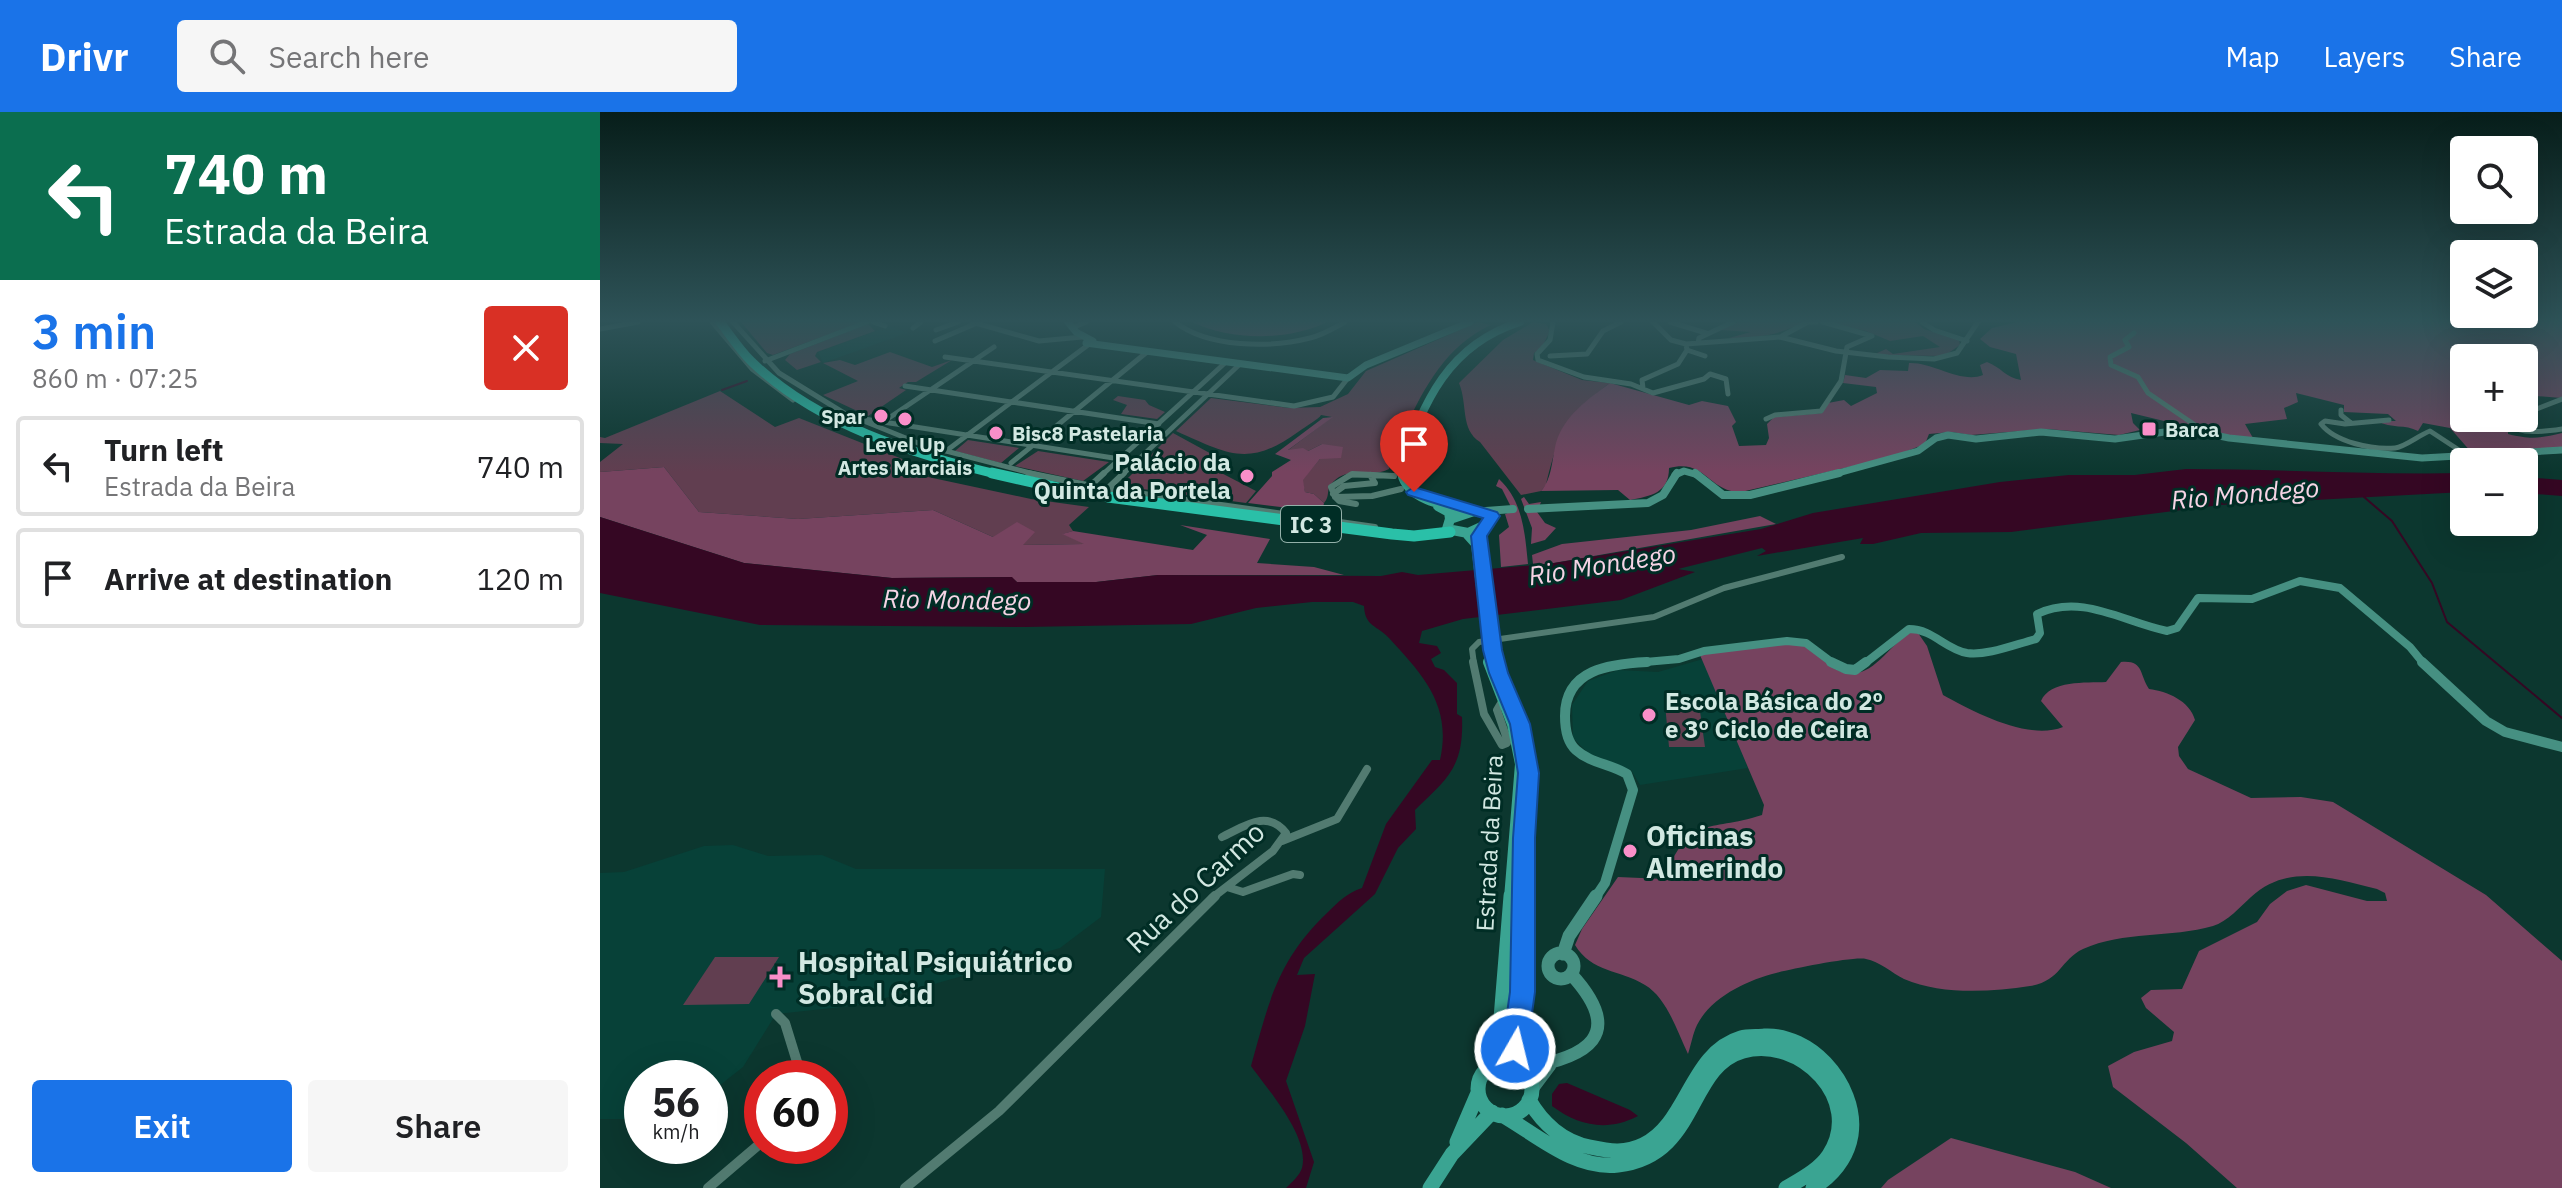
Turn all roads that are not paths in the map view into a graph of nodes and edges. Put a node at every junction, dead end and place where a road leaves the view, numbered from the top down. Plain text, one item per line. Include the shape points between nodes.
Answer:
1 (756, 372) edge
2 (764, 372) edge
3 (773, 372) edge
4 (780, 372) edge
5 (956, 372) edge
6 (1052, 372) edge
7 (1054, 372) edge
8 (1122, 372) edge
9 (1215, 372) edge
10 (1231, 372) edge
11 (1303, 372) edge
12 (1356, 372) edge
13 (1440, 372) edge
14 (1446, 372) edge
15 (1576, 372) edge
16 (1660, 372) edge
17 (1842, 372) edge
18 (2127, 372) edge
19 (1348, 378) junction
20 (1112, 380) junction
21 (905, 386) dead end
22 (1643, 388) junction
23 (930, 390) junction
24 (1194, 392) junction
25 (1208, 394) junction
26 (1728, 394) dead end
27 (2562, 400) edge
28 (1011, 402) junction
29 (2341, 410) dead end
30 (1074, 411) junction
31 (2538, 411) edge
32 (854, 417) junction
33 (1766, 419) dead end
34 (2389, 420) dead end
35 (883, 422) junction
36 (1159, 424) junction
37 (2351, 424) junction
38 (2562, 429) edge
39 (2199, 431) junction
40 (2538, 432) edge
41 (967, 435) junction
42 (1032, 445) junction
43 (2456, 448) edge
44 (2562, 450) edge
45 (2538, 451) edge
46 (948, 454) junction
47 (2450, 455) edge
48 (1120, 459) junction
49 (1011, 463) dead end
50 (991, 464) joint
51 (1370, 475) junction
52 (1394, 476) junction
53 (1401, 489) junction
54 (1093, 491) junction
55 (1334, 495) junction
56 (1356, 504) dead end
57 (1528, 509) dead end
58 (1478, 511) junction
59 (1492, 519) junction
60 (1449, 525) junction
61 (1373, 529) junction
62 (1481, 529) junction
63 (1467, 534) junction
64 (1478, 544) junction
65 (1842, 557) dead end
66 (1489, 650) junction
67 (1503, 700) junction
68 (2562, 747) edge
69 (1367, 769) dead end
70 (1222, 837) dead end
71 (1280, 842) junction
72 (1300, 875) dead end
73 (1227, 887) junction
74 (1563, 954) junction
75 (1571, 974) junction
76 (776, 1014) dead end
77 (1508, 1034) junction
78 (797, 1060) edge
79 (1550, 1065) junction
80 (1519, 1066) junction
81 (1490, 1068) junction
82 (1478, 1093) junction
83 (1531, 1094) junction
84 (1497, 1114) junction
85 (1452, 1154) junction
86 (744, 1157) edge
87 (708, 1188) edge
88 (905, 1188) edge
89 (1430, 1188) edge
90 (1786, 1188) edge
91 (1813, 1188) edge

1 - 61 street via 850,430 1018,483 1103,500 1328,529
2 - 54 highway, IC 3 via 842,422 946,461
3 - 46 highway, IC 3 via 814,401 883,434
4 - 32 street
5 - 23 street
6 - 28 street
7 - 20 street
8 - 20 street
9 - 24 street
10 - 25 street
11 - 19 street
12 - 19 street
13 - 52 main road via 1420,407
14 - 58 main road via 1432,392 1401,468 1403,480 1414,492
15 - 22 street
16 - 22 street via 1642,380
17 - 33 street via 1821,411
18 - 39 street
19 - 25 street via 1332,398 1307,405
20 - 24 street
20 - 30 street
21 - 23 street
22 - 26 street via 1657,393 1710,374 1726,379
23 - 28 street
23 - 35 street
24 - 25 street
24 - 36 street
25 - 54 street
27 - 31 street
28 - 30 street
28 - 41 street
29 - 37 street
30 - 36 street
30 - 42 street
32 - 35 street
32 - 46 street
34 - 37 street
35 - 41 street
36 - 48 street
37 - 43 street via 2321,424 2334,436 2398,448 2430,431
38 - 40 street
39 - 47 street via 2414,458
39 - 57 street via 2115,439 2041,432 1976,439 1945,435 1887,461 1750,495 1723,495 1686,470 1676,473 1663,495 1648,503
41 - 42 street
41 - 46 street
42 - 48 street
42 - 49 street
44 - 45 street
46 - 50 highway
46 - 54 highway, IC 3
48 - 54 street
50 - 54 street
51 - 52 street
51 - 55 street via 1342,478 1331,487
51 - 55 street via 1375,483 1344,486
52 - 53 main road
53 - 55 street via 1372,496
53 - 60 main road via 1445,508
54 - 61 highway, IC 3
55 - 56 street
58 - 59 main road
58 - 59 street via 1508,510
58 - 60 main road
59 - 62 main road
60 - 61 highway, IC 3 via 1414,536
60 - 63 main road
62 - 63 main road
62 - 64 main road, Estrada da Beira
63 - 64 main road
64 - 66 main road, Estrada da Beira
65 - 67 street via 1724,588 1654,617 1479,642 1472,655 1484,714 1505,745 1497,710
66 - 67 main road, Estrada da Beira
66 - 77 main road, Estrada da Beira via 1527,755 1522,992
67 - 77 main road, Estrada da Beira via 1521,764
68 - 74 street via 2495,727 2358,601 2340,588 2308,581 2291,582 2252,599 2198,598 2177,628 2167,631 2068,606 2037,614 2036,639 1974,654 1929,632 1909,629 1855,670 1833,665 1801,640 1605,665 1581,678 1568,694 1567,734 1579,753 1627,774 1633,790 1605,883 1569,936
69 - 71 street via 1337,819
70 - 71 street, Rua do Carmo via 1259,819 1278,823 1286,833
71 - 73 street, Rua do Carmo
72 - 73 street via 1243,892
73 - 88 street, Rua do Carmo via 999,1111
74 - 75 street via 1574,961
74 - 75 street via 1550,958 1548,971 1561,979
75 - 79 street via 1596,1003 1601,1024 1587,1046
76 - 78 street via 785,1023
77 - 80 main road, Estrada da Beira
77 - 81 main road, Estrada da Beira
79 - 80 street
79 - 83 street
80 - 81 main road
80 - 83 main road via 1531,1081
81 - 82 main road
82 - 84 main road
82 - 85 main road
83 - 84 main road via 1518,1111
83 - 91 main road via 1544,1122 1569,1139 1603,1151 1628,1150 1655,1138 1670,1123 1718,1049 1746,1037 1788,1040 1829,1067 1850,1107 1852,1136 1846,1155 1836,1171
84 - 85 main road
84 - 90 main road via 1586,1161 1627,1163 1672,1141 1713,1073 1728,1058 1748,1049 1775,1048 1807,1061 1823,1077 1835,1098 1839,1121 1827,1158
85 - 89 main road
86 - 87 street

